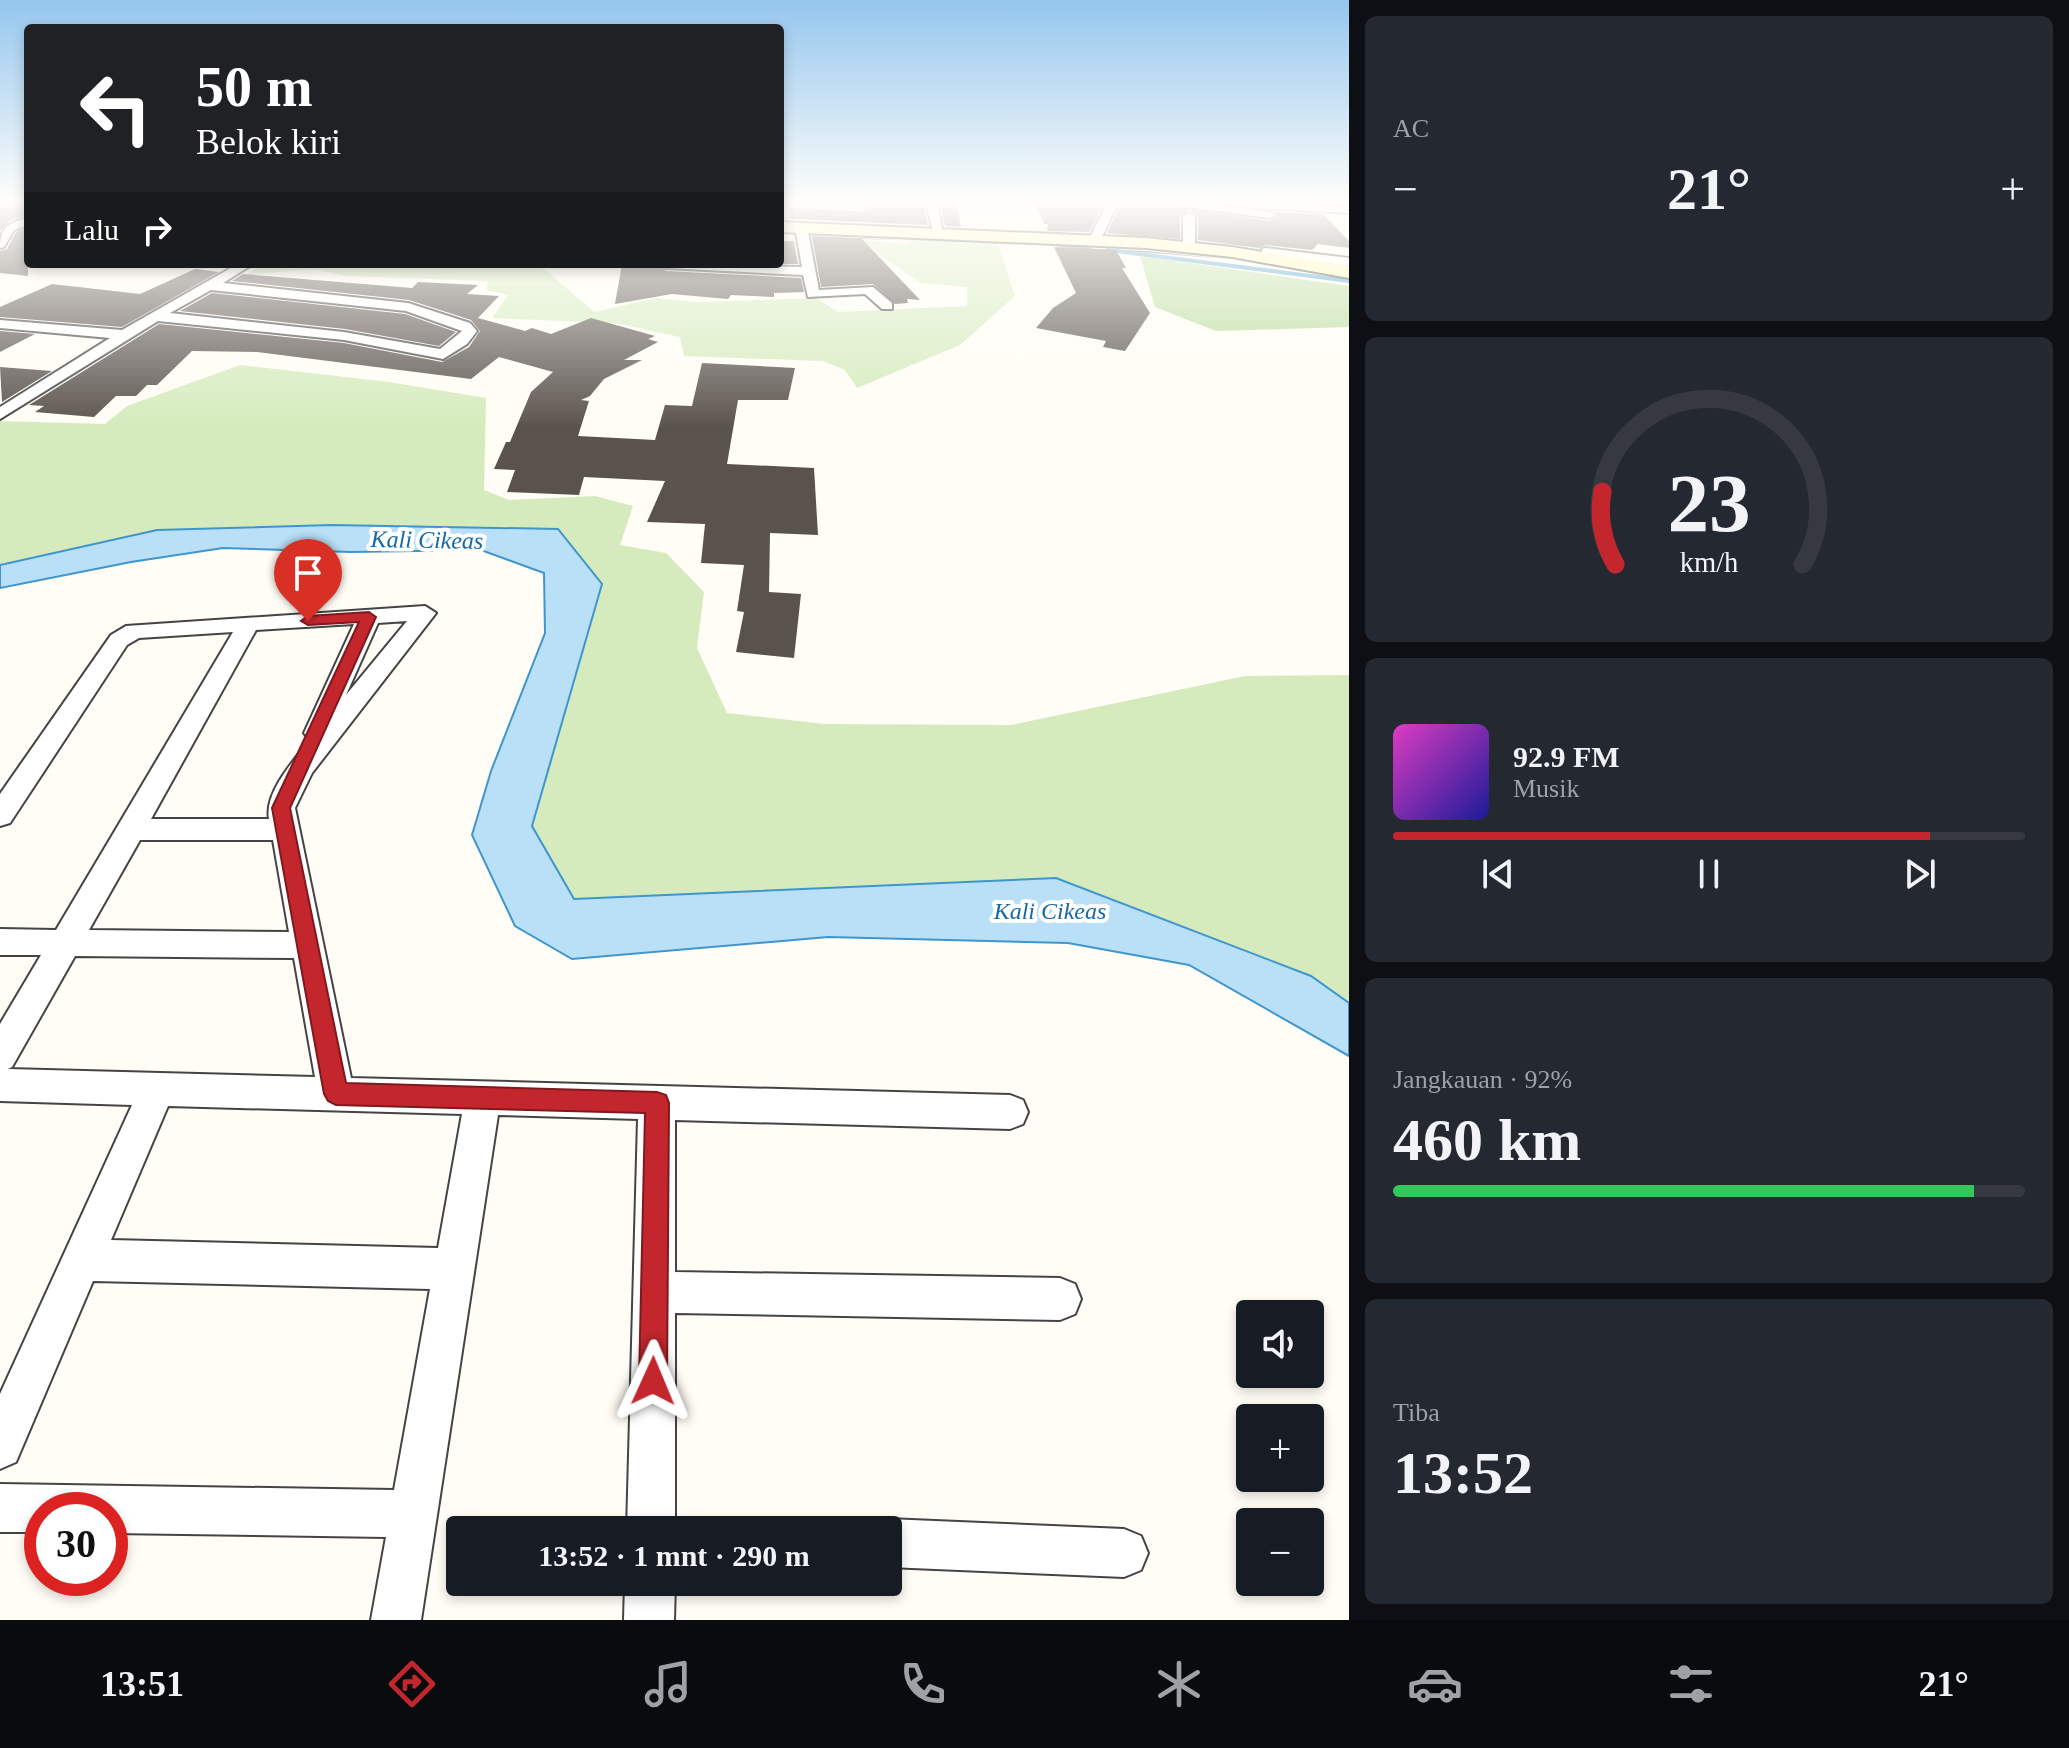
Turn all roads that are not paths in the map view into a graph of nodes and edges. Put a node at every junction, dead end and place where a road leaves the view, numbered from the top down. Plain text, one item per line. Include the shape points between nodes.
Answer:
1 (225, 278) edge
2 (809, 278) edge
3 (211, 286) junction
4 (887, 306) dead end
5 (155, 316) junction
6 (0, 324) edge
7 (124, 335) junction
8 (0, 414) edge
9 (369, 617) junction
10 (248, 625) junction
11 (301, 769) junction
12 (0, 816) edge
13 (130, 829) junction
14 (285, 830) junction
15 (0, 942) edge
16 (65, 942) junction
17 (308, 945) junction
18 (0, 1056) edge
19 (0, 1085) edge
20 (157, 1089) junction
21 (336, 1094) junction
22 (483, 1098) junction
23 (657, 1103) junction
24 (1010, 1112) dead end
25 (81, 1260) junction
26 (455, 1269) junction
27 (654, 1292) junction
28 (1060, 1299) dead end
29 (0, 1446) edge
30 (0, 1508) edge
31 (414, 1514) junction
32 (651, 1516) edge
33 (902, 1544) edge
34 (1124, 1553) dead end
35 (650, 1596) edge
36 (396, 1620) edge
37 (649, 1620) edge

1 - 3 street
2 - 4 street via 813,294 868,290
3 - 5 street
3 - 5 street via 408,307 470,331 443,354 344,336
5 - 7 street
6 - 7 street
7 - 8 street
9 - 10 street
9 - 11 street
9 - 11 street via 425,613
10 - 12 street via 134,631 119,640
10 - 13 street
11 - 14 street via 281,808
13 - 14 street
13 - 16 street
14 - 17 street
15 - 16 street
16 - 17 street
16 - 18 street
17 - 21 street
19 - 20 street
20 - 21 street
20 - 25 street
21 - 22 street
22 - 23 street
22 - 26 street
23 - 24 street
23 - 27 street
25 - 26 street
25 - 29 street
26 - 31 street
27 - 28 street
27 - 32 street
30 - 31 street
31 - 36 street
33 - 34 street
35 - 37 street

